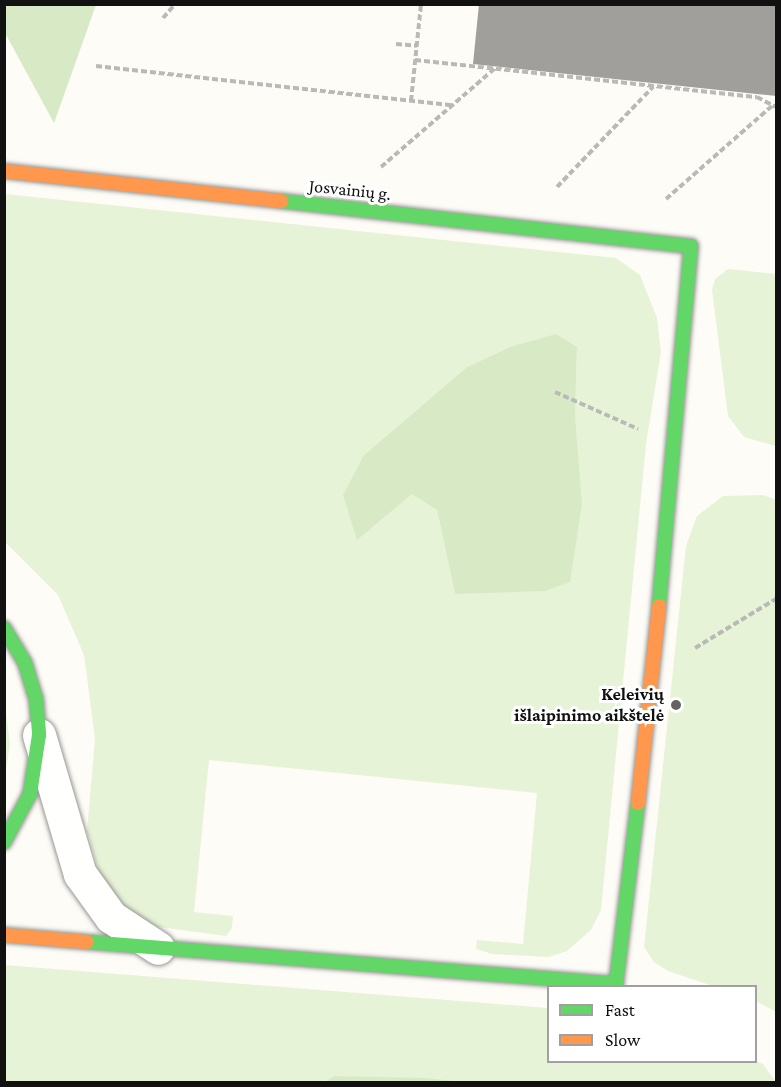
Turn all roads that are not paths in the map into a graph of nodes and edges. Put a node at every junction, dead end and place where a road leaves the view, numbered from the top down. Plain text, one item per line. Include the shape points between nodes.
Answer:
1 (4, 171) edge
2 (4, 627) edge
3 (39, 735) junction
4 (4, 842) edge
5 (4, 934) edge
6 (158, 948) junction

1 - 6 street, Josvainių g. via 691,246 653,673 616,984
2 - 3 street via 36,698
3 - 4 street via 30,794
3 - 6 street via 80,874 111,917
5 - 6 street

